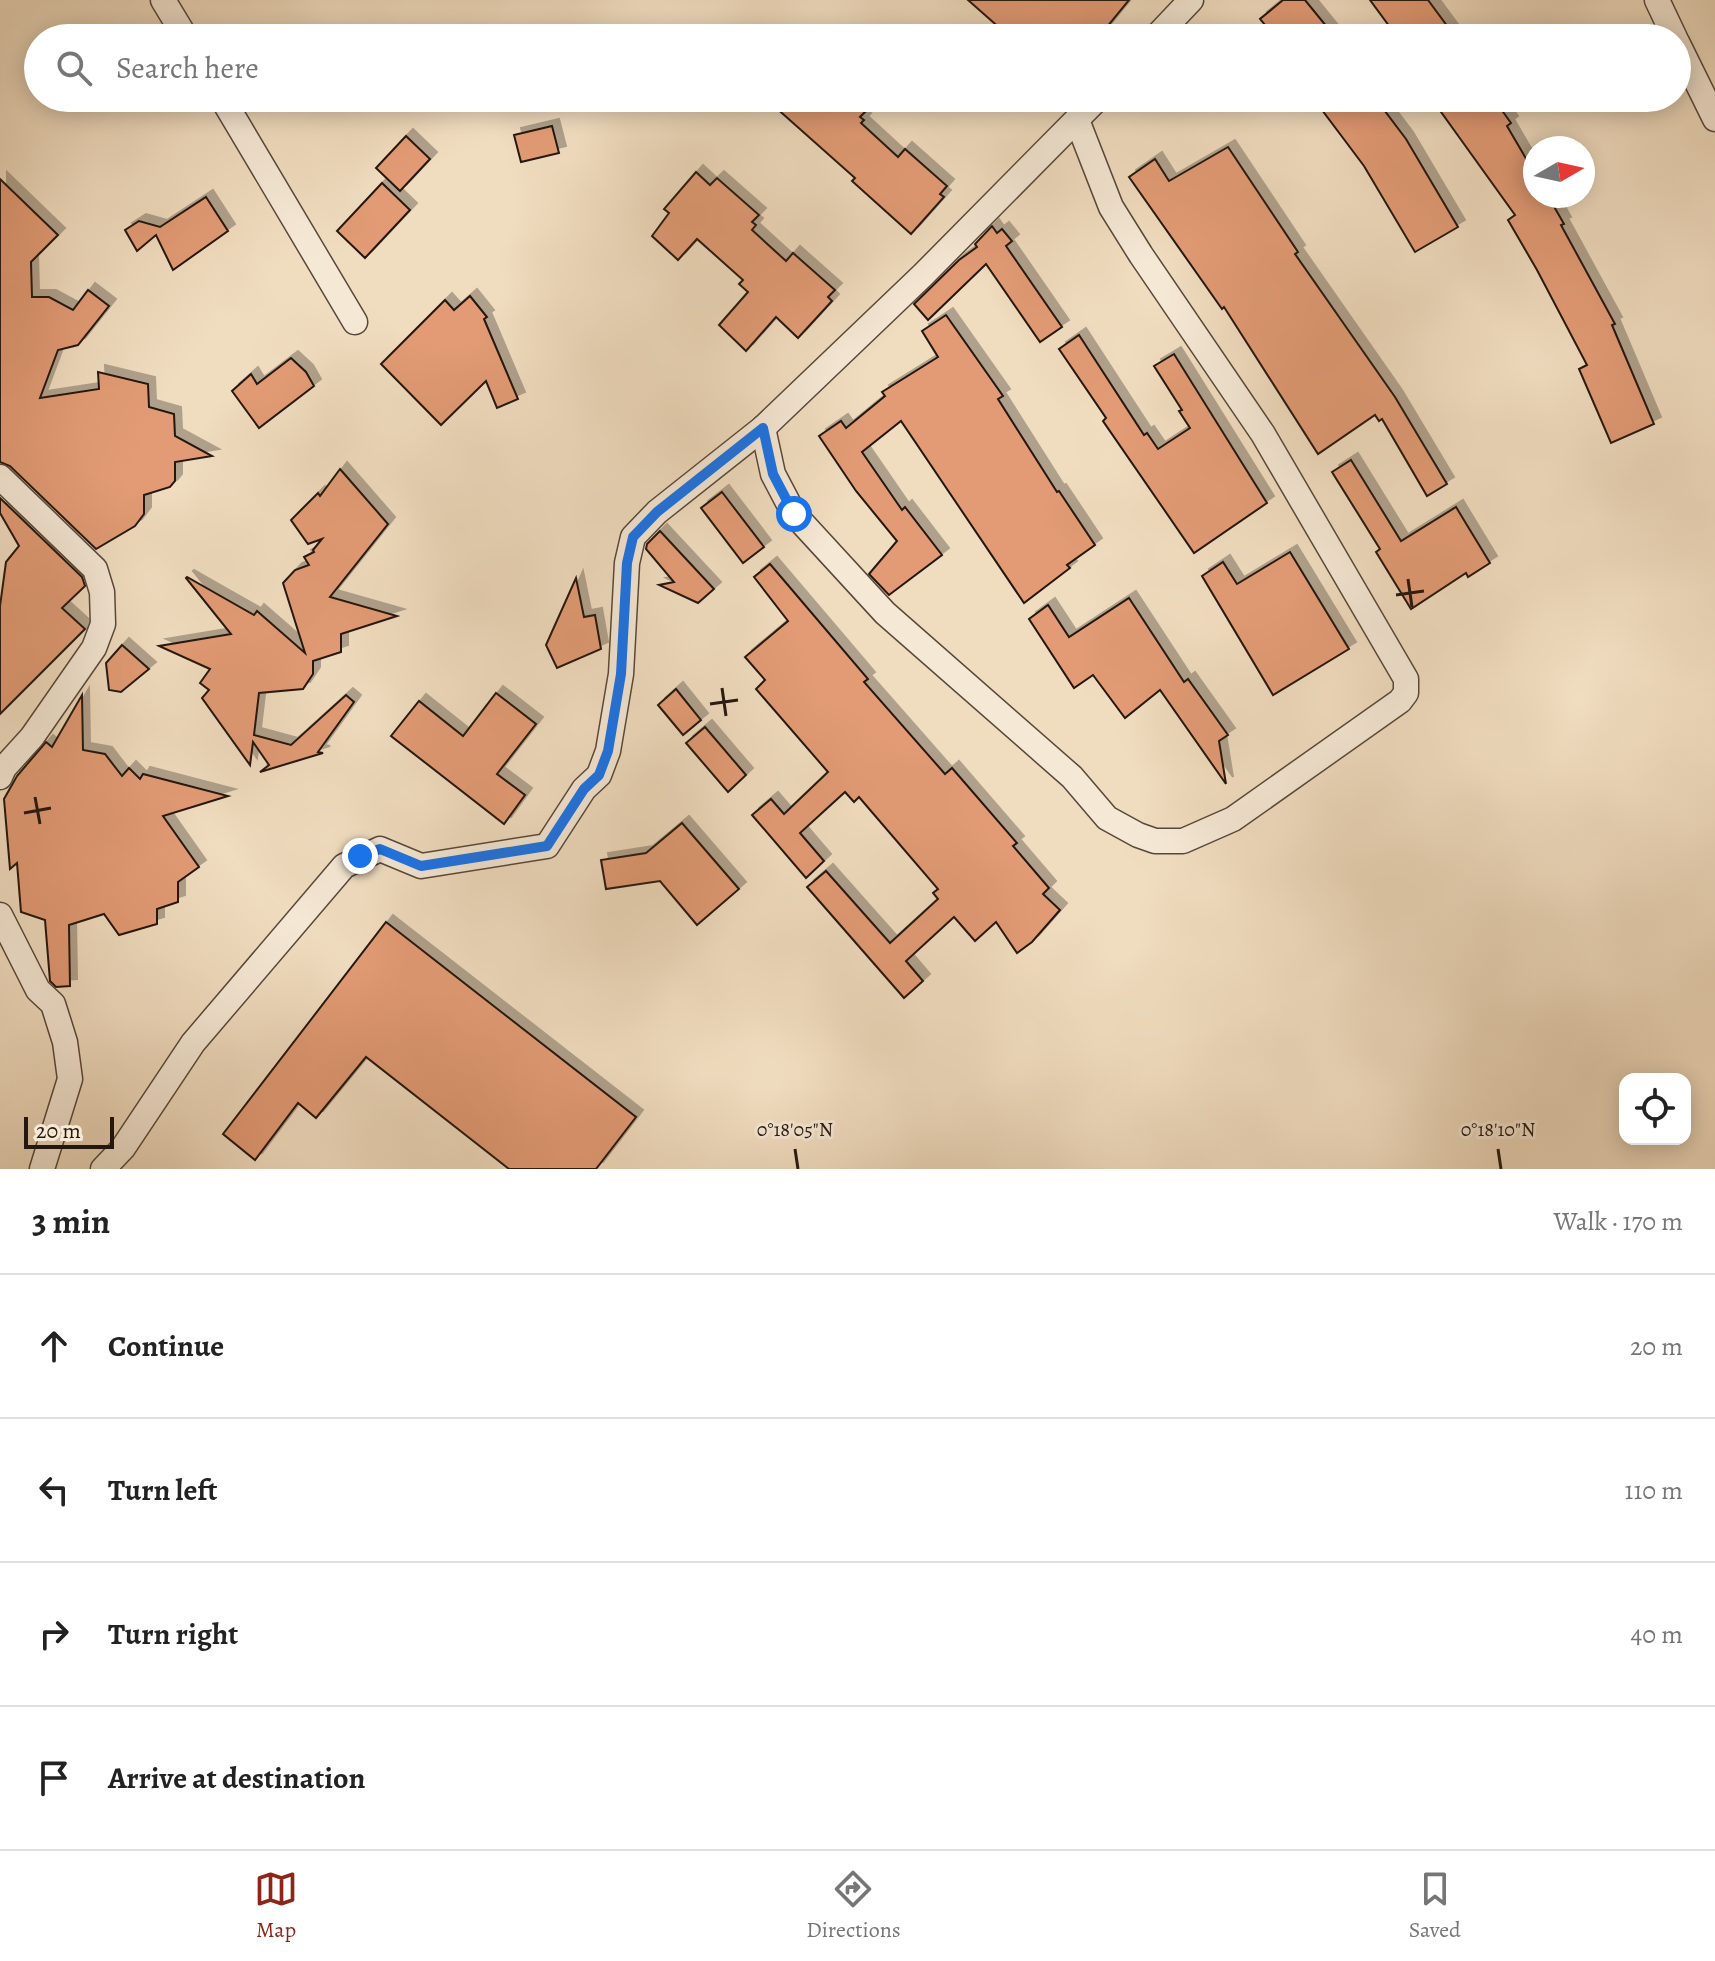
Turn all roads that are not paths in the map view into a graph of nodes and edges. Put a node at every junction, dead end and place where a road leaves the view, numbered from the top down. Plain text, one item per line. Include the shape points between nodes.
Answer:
1 (163, 0) edge
2 (1191, 0) edge
3 (1657, 0) edge
4 (178, 24) edge
5 (1168, 24) edge
6 (1668, 24) edge
7 (1691, 70) edge
8 (230, 112) edge
9 (1085, 112) edge
10 (1715, 119) edge
11 (1077, 120) junction
12 (355, 322) dead end
13 (763, 428) junction
14 (0, 477) edge
15 (0, 777) edge
16 (0, 915) edge
17 (42, 1169) edge
18 (103, 1169) edge

1 - 4 street
2 - 5 street
3 - 6 street
7 - 10 street
8 - 12 street
9 - 11 street
11 - 13 street
11 - 13 street via 1111,207 1263,434 1406,679 1400,701 1233,819 1183,841 1138,835 1107,818 1072,777 885,613 794,514 773,474
13 - 18 street via 633,537 608,751 599,775 547,846 421,866 380,849 344,866 193,1043 123,1148
14 - 15 street via 95,569 103,624 94,648
16 - 17 street via 38,990 53,1004 65,1042 70,1079

